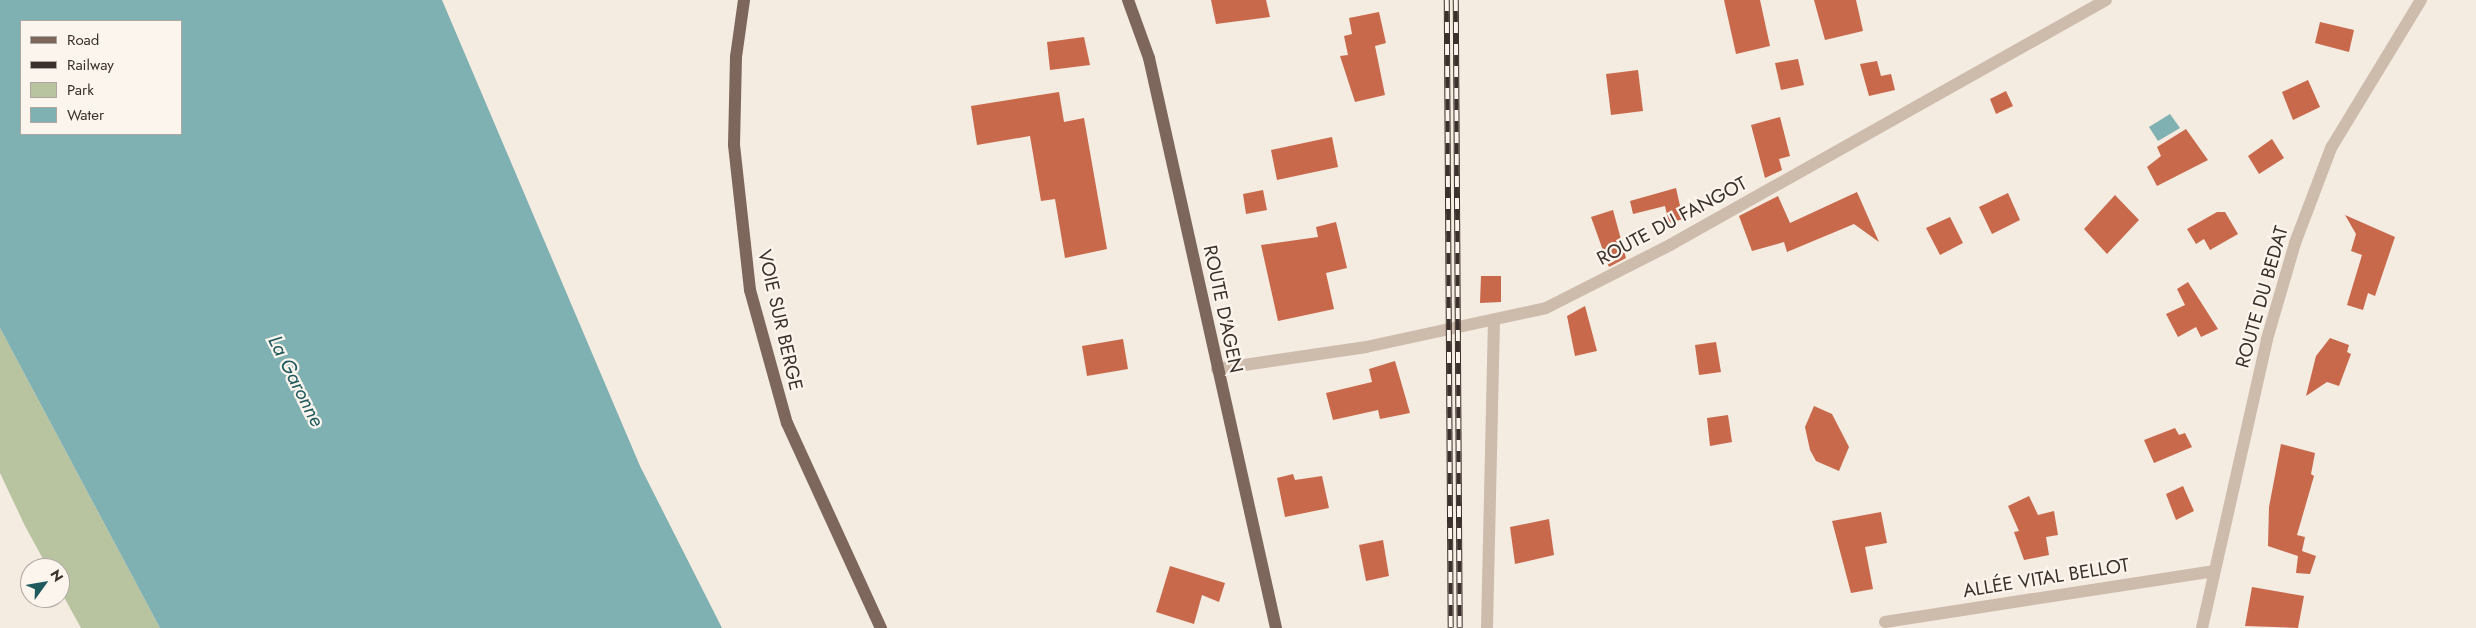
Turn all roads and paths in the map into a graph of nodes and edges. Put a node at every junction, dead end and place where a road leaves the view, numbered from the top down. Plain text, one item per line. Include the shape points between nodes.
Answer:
1 (744, 0) edge
2 (1128, 0) edge
3 (2106, 0) edge
4 (2421, 0) edge
5 (1494, 322) junction
6 (1217, 369) junction
7 (2212, 571) junction
8 (1884, 622) dead end
9 (882, 628) edge
10 (1276, 628) edge
11 (1487, 628) edge
12 (2202, 628) edge

1 - 9 main road, VOIE SUR BERGE via 734,145 750,290 787,423
2 - 6 main road, ROUTE D'AGEN via 1149,58
3 - 5 street, ROUTE DU FANGOT via 1670,245 1546,308
4 - 7 street, ROUTE DU BEDAT via 2331,148 2295,244
5 - 6 street, ROUTE DU FANGOT
5 - 11 street
6 - 10 main road, ROUTE D'AGEN
7 - 8 street, ALLÉE VITAL BELLOT
7 - 12 street, ROUTE DU BEDAT

